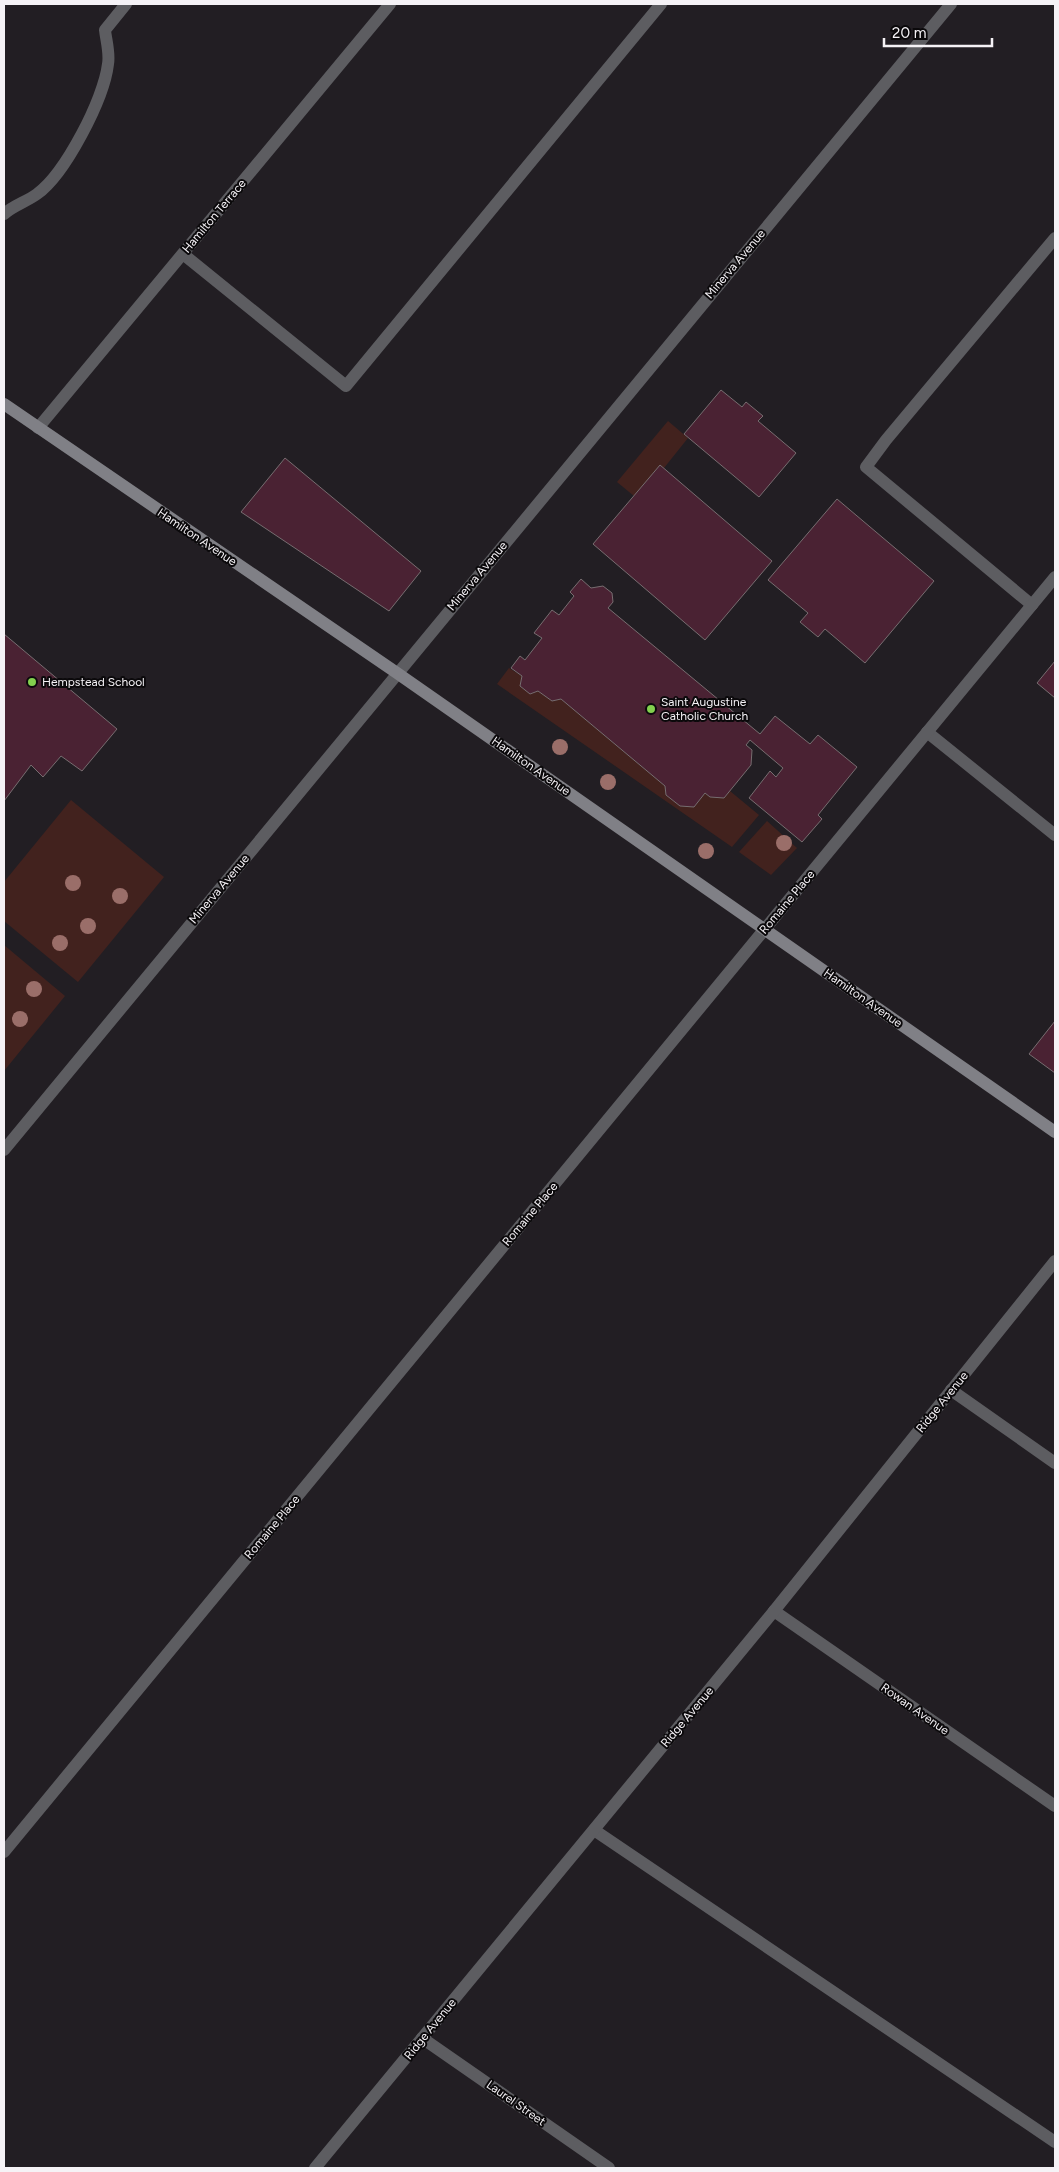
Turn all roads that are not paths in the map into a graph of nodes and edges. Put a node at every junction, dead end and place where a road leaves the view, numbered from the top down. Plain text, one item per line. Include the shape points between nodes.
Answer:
1 (126, 4) edge
2 (390, 4) edge
3 (661, 4) edge
4 (951, 4) edge
5 (4, 214) edge
6 (1055, 238) edge
7 (183, 254) junction
8 (4, 404) edge
9 (38, 428) junction
10 (1055, 577) edge
11 (1032, 605) junction
12 (397, 673) junction
13 (927, 732) junction
14 (1055, 835) edge
15 (764, 930) junction
16 (1055, 1132) edge
17 (4, 1150) edge
18 (1055, 1261) edge
19 (951, 1390) junction
20 (1055, 1463) edge
21 (774, 1611) junction
22 (1055, 1806) edge
23 (594, 1830) junction
24 (4, 1852) edge
25 (422, 2038) junction
26 (1055, 2142) edge
27 (315, 2168) edge
28 (609, 2168) edge

1 - 5 street via 106,30 108,64 98,101 63,168 37,194 14,205
2 - 7 street, Hamilton Terrace
3 - 7 street via 346,386
4 - 12 street, Minerva Avenue
6 - 11 street via 866,467
7 - 9 street, Hamilton Terrace
8 - 9 street, Hamilton Avenue
9 - 12 street, Hamilton Avenue
10 - 11 street, Romaine Place
11 - 13 street, Romaine Place
12 - 15 street, Hamilton Avenue
12 - 17 street, Minerva Avenue
13 - 14 street
13 - 15 street, Romaine Place
15 - 16 street, Hamilton Avenue
15 - 24 street, Romaine Place
18 - 19 street, Ridge Avenue
19 - 20 street
19 - 21 street, Ridge Avenue
21 - 22 street, Rowan Avenue
21 - 23 street, Ridge Avenue
23 - 25 street, Ridge Avenue
23 - 26 street
25 - 27 street, Ridge Avenue
25 - 28 street, Laurel Street

